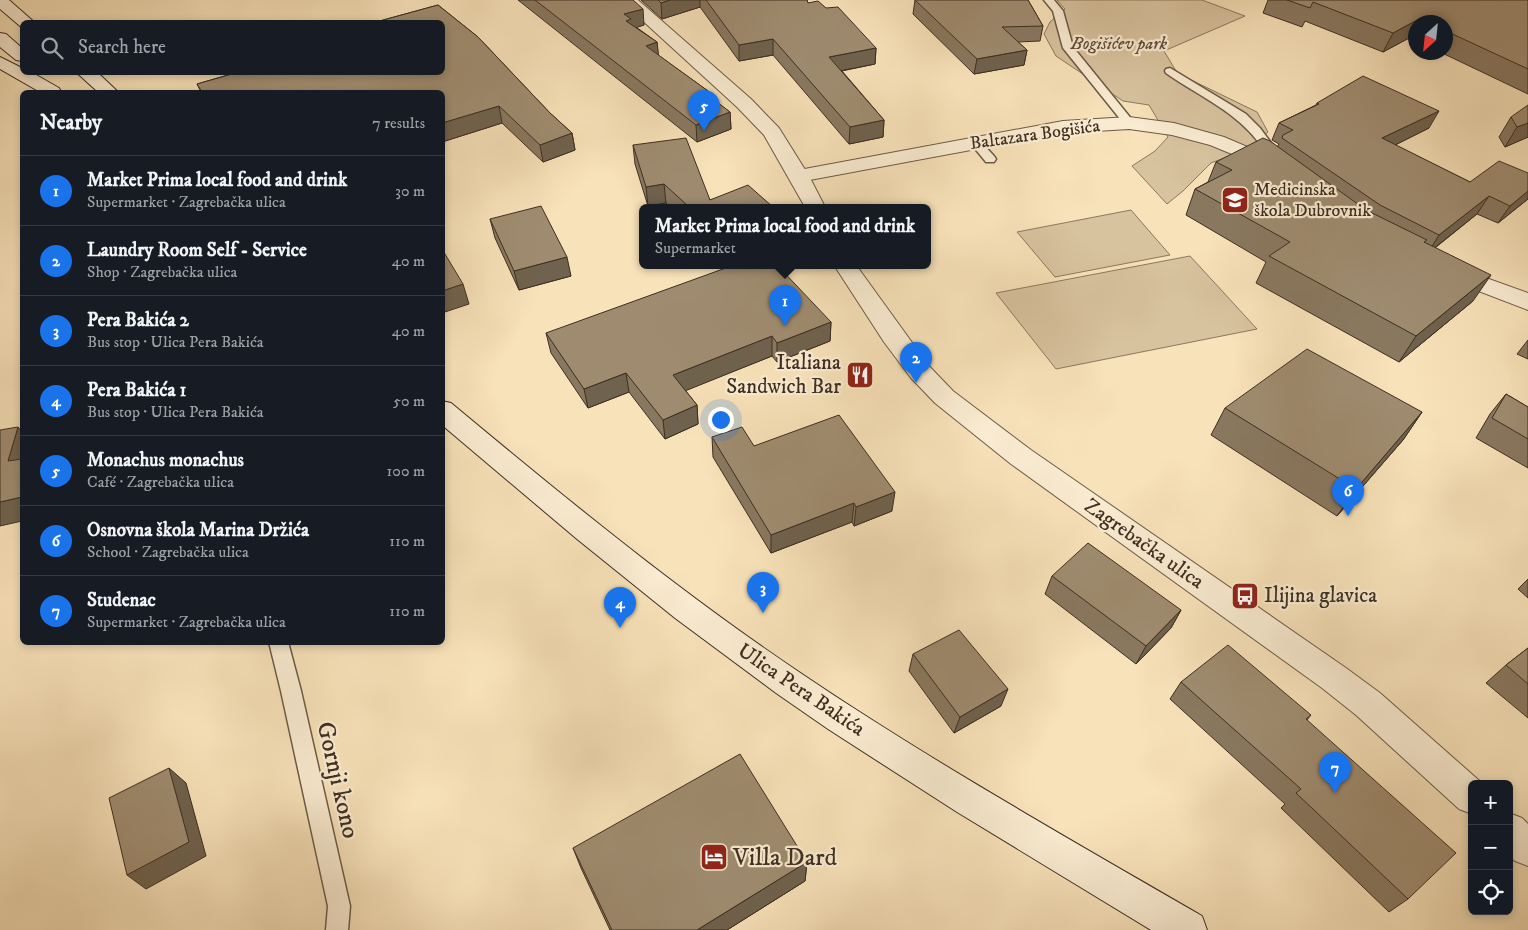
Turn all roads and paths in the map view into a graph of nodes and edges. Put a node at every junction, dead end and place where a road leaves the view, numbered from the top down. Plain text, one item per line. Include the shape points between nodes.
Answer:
1 (628, 0) edge
2 (1048, 0) edge
3 (0, 1) edge
4 (24, 20) edge
5 (0, 38) edge
6 (20, 54) edge
7 (0, 62) edge
8 (1170, 71) dead end
9 (20, 74) edge
10 (23, 75) edge
11 (45, 75) edge
12 (89, 75) edge
13 (49, 90) edge
14 (58, 90) edge
15 (107, 90) edge
16 (1129, 122) junction
17 (976, 143) junction
18 (990, 159) dead end
19 (1267, 161) junction
20 (799, 176) junction
21 (1291, 178) edge
22 (813, 204) edge
23 (1428, 264) edge
24 (848, 269) edge
25 (1528, 302) edge
26 (445, 413) edge
27 (279, 645) edge
28 (1468, 793) edge
29 (1513, 835) edge
30 (1528, 848) edge
31 (337, 930) edge
32 (1188, 930) edge

1 - 20 street via 744,102 772,132
2 - 16 lane via 1058,11 1068,48
3 - 4 street
5 - 6 street
7 - 9 street
8 - 19 lane via 1252,125 1268,147
10 - 13 street
11 - 14 street
12 - 15 street
16 - 17 street, Baltazara Bogišića via 1063,127
16 - 19 street, Baltazara Bogišića via 1217,141
17 - 18 lane
17 - 20 street, Baltazara Bogišića
19 - 21 street, Baltazara Bogišića
20 - 22 street
23 - 25 street
24 - 28 street, Zagrebačka ulica via 920,372 944,397 1021,457 1354,694
26 - 32 street, Ulica Pera Bakića via 696,617 783,679 915,766
27 - 31 lane, Gornji kono via 339,906
29 - 30 street

